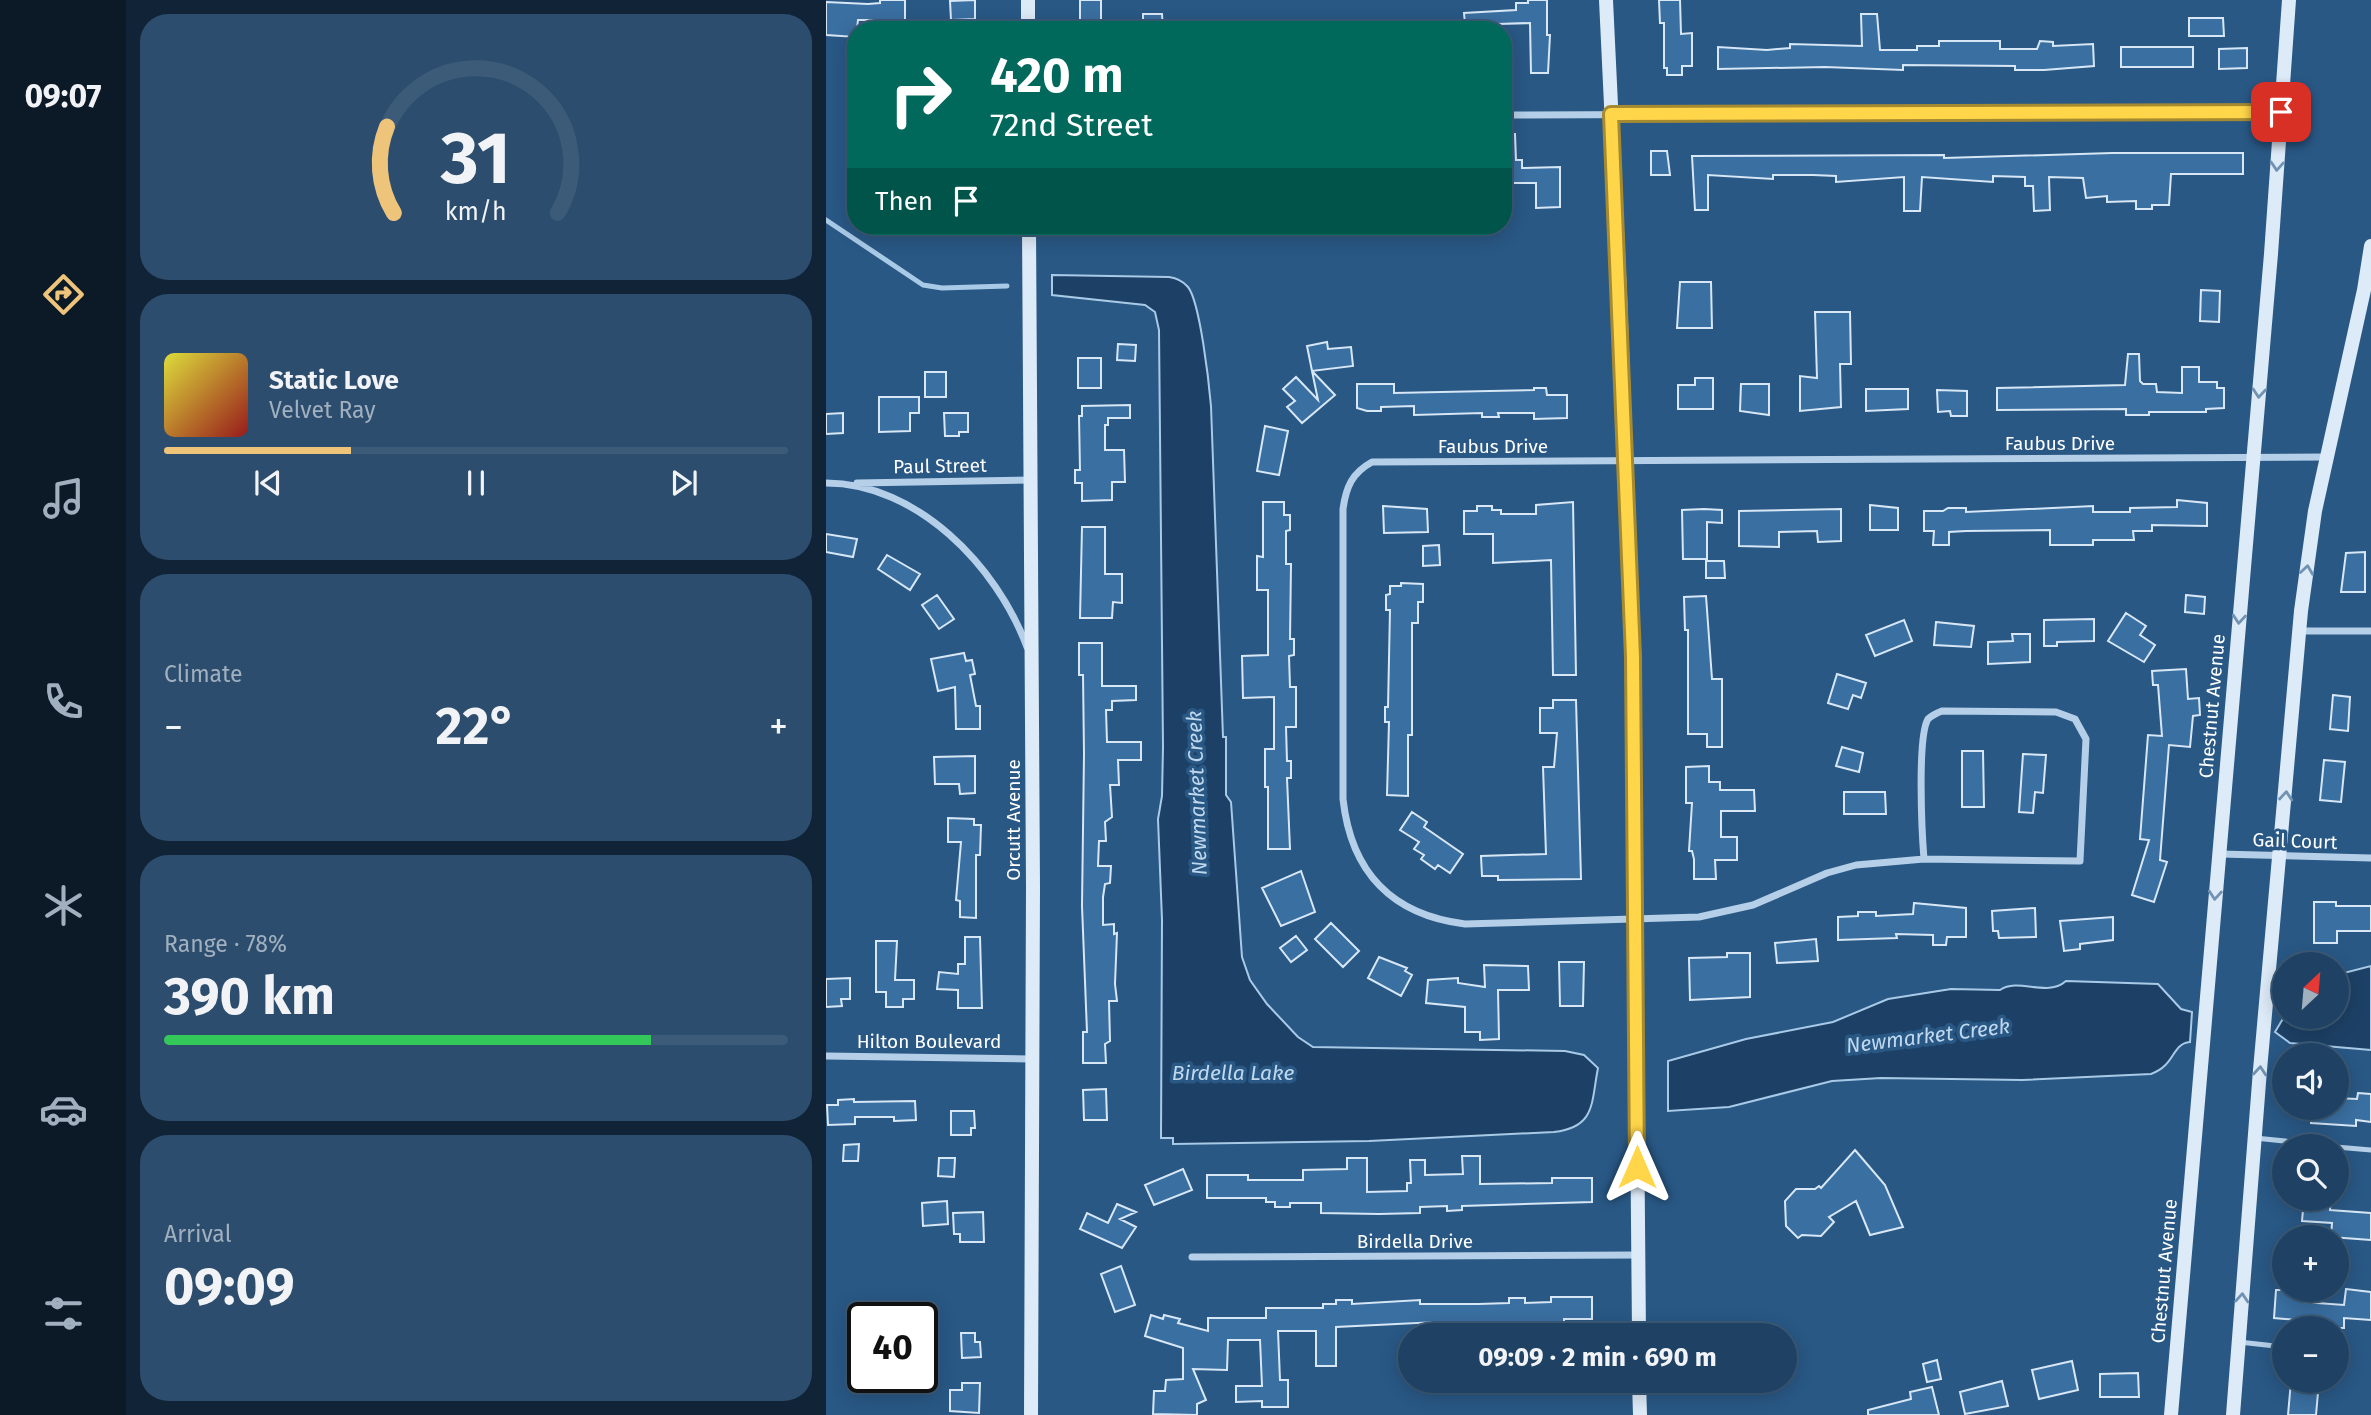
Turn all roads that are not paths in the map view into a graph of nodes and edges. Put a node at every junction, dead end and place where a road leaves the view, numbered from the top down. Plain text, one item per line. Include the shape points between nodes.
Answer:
1 (1028, 0) edge
2 (1605, 0) edge
3 (2289, 0) edge
4 (1028, 21) edge
5 (2281, 112) junction
6 (1611, 114) junction
7 (1512, 115) edge
8 (1030, 235) edge
9 (2371, 246) edge
10 (2253, 457) junction
11 (2327, 457) junction
12 (1626, 462) junction
13 (1031, 480) junction
14 (826, 483) edge
15 (850, 483) junction
16 (2300, 631) junction
17 (2371, 631) edge
18 (1032, 660) junction
19 (2219, 854) junction
20 (2281, 857) junction
21 (2371, 858) edge
22 (1924, 859) junction
23 (1636, 920) junction
24 (826, 1056) edge
25 (1032, 1059) junction
26 (2255, 1138) junction
27 (2272, 1140) edge
28 (2349, 1148) edge
29 (2371, 1150) edge
30 (1638, 1255) junction
31 (1192, 1257) dead end
32 (1639, 1323) edge
33 (2239, 1342) junction
34 (2272, 1346) edge
35 (1639, 1393) edge
36 (1031, 1415) edge
37 (1640, 1415) edge
38 (2171, 1415) edge
39 (2233, 1415) edge

1 - 4 street
2 - 6 street
3 - 5 street, Chestnut Avenue
5 - 6 street
5 -> 10 street, Chestnut Avenue
6 - 7 street
6 - 12 street
8 - 13 street, Orcutt Avenue
9 - 11 street
10 - 11 street, Faubus Drive
10 - 12 street, Faubus Drive
10 -> 19 street, Chestnut Avenue
16 -> 11 street via 2315,511
12 - 23 street
12 - 23 street, Faubus Drive via 1372,463 1357,470 1343,509 1343,799 1347,827 1365,868 1396,901 1415,912 1448,922 1482,925
13 - 15 street, Paul Street
13 - 18 street, Orcutt Avenue
14 - 15 street, Paul Street
15 - 18 street, Paul Street via 909,507 964,550 997,589
16 - 17 street
20 -> 16 street
18 - 25 street, Orcutt Avenue
19 - 20 street, Gail Court
19 -> 38 street, Chestnut Avenue
20 - 21 street, Gail Court
26 -> 20 street
22 - 22 street, Faubus Drive via 2080,861 2086,739 2075,719 2056,712 1934,713 1925,727
22 - 23 street, Faubus Drive via 1886,860 1827,873 1727,912
23 - 30 street
24 - 25 street, Hilton Boulevard
25 - 36 street, Orcutt Avenue
26 - 27 lane
33 -> 26 street
28 - 29 lane
30 - 31 street, Birdella Drive
30 - 32 street
33 - 34 lane
33 - 39 street
35 - 37 street

